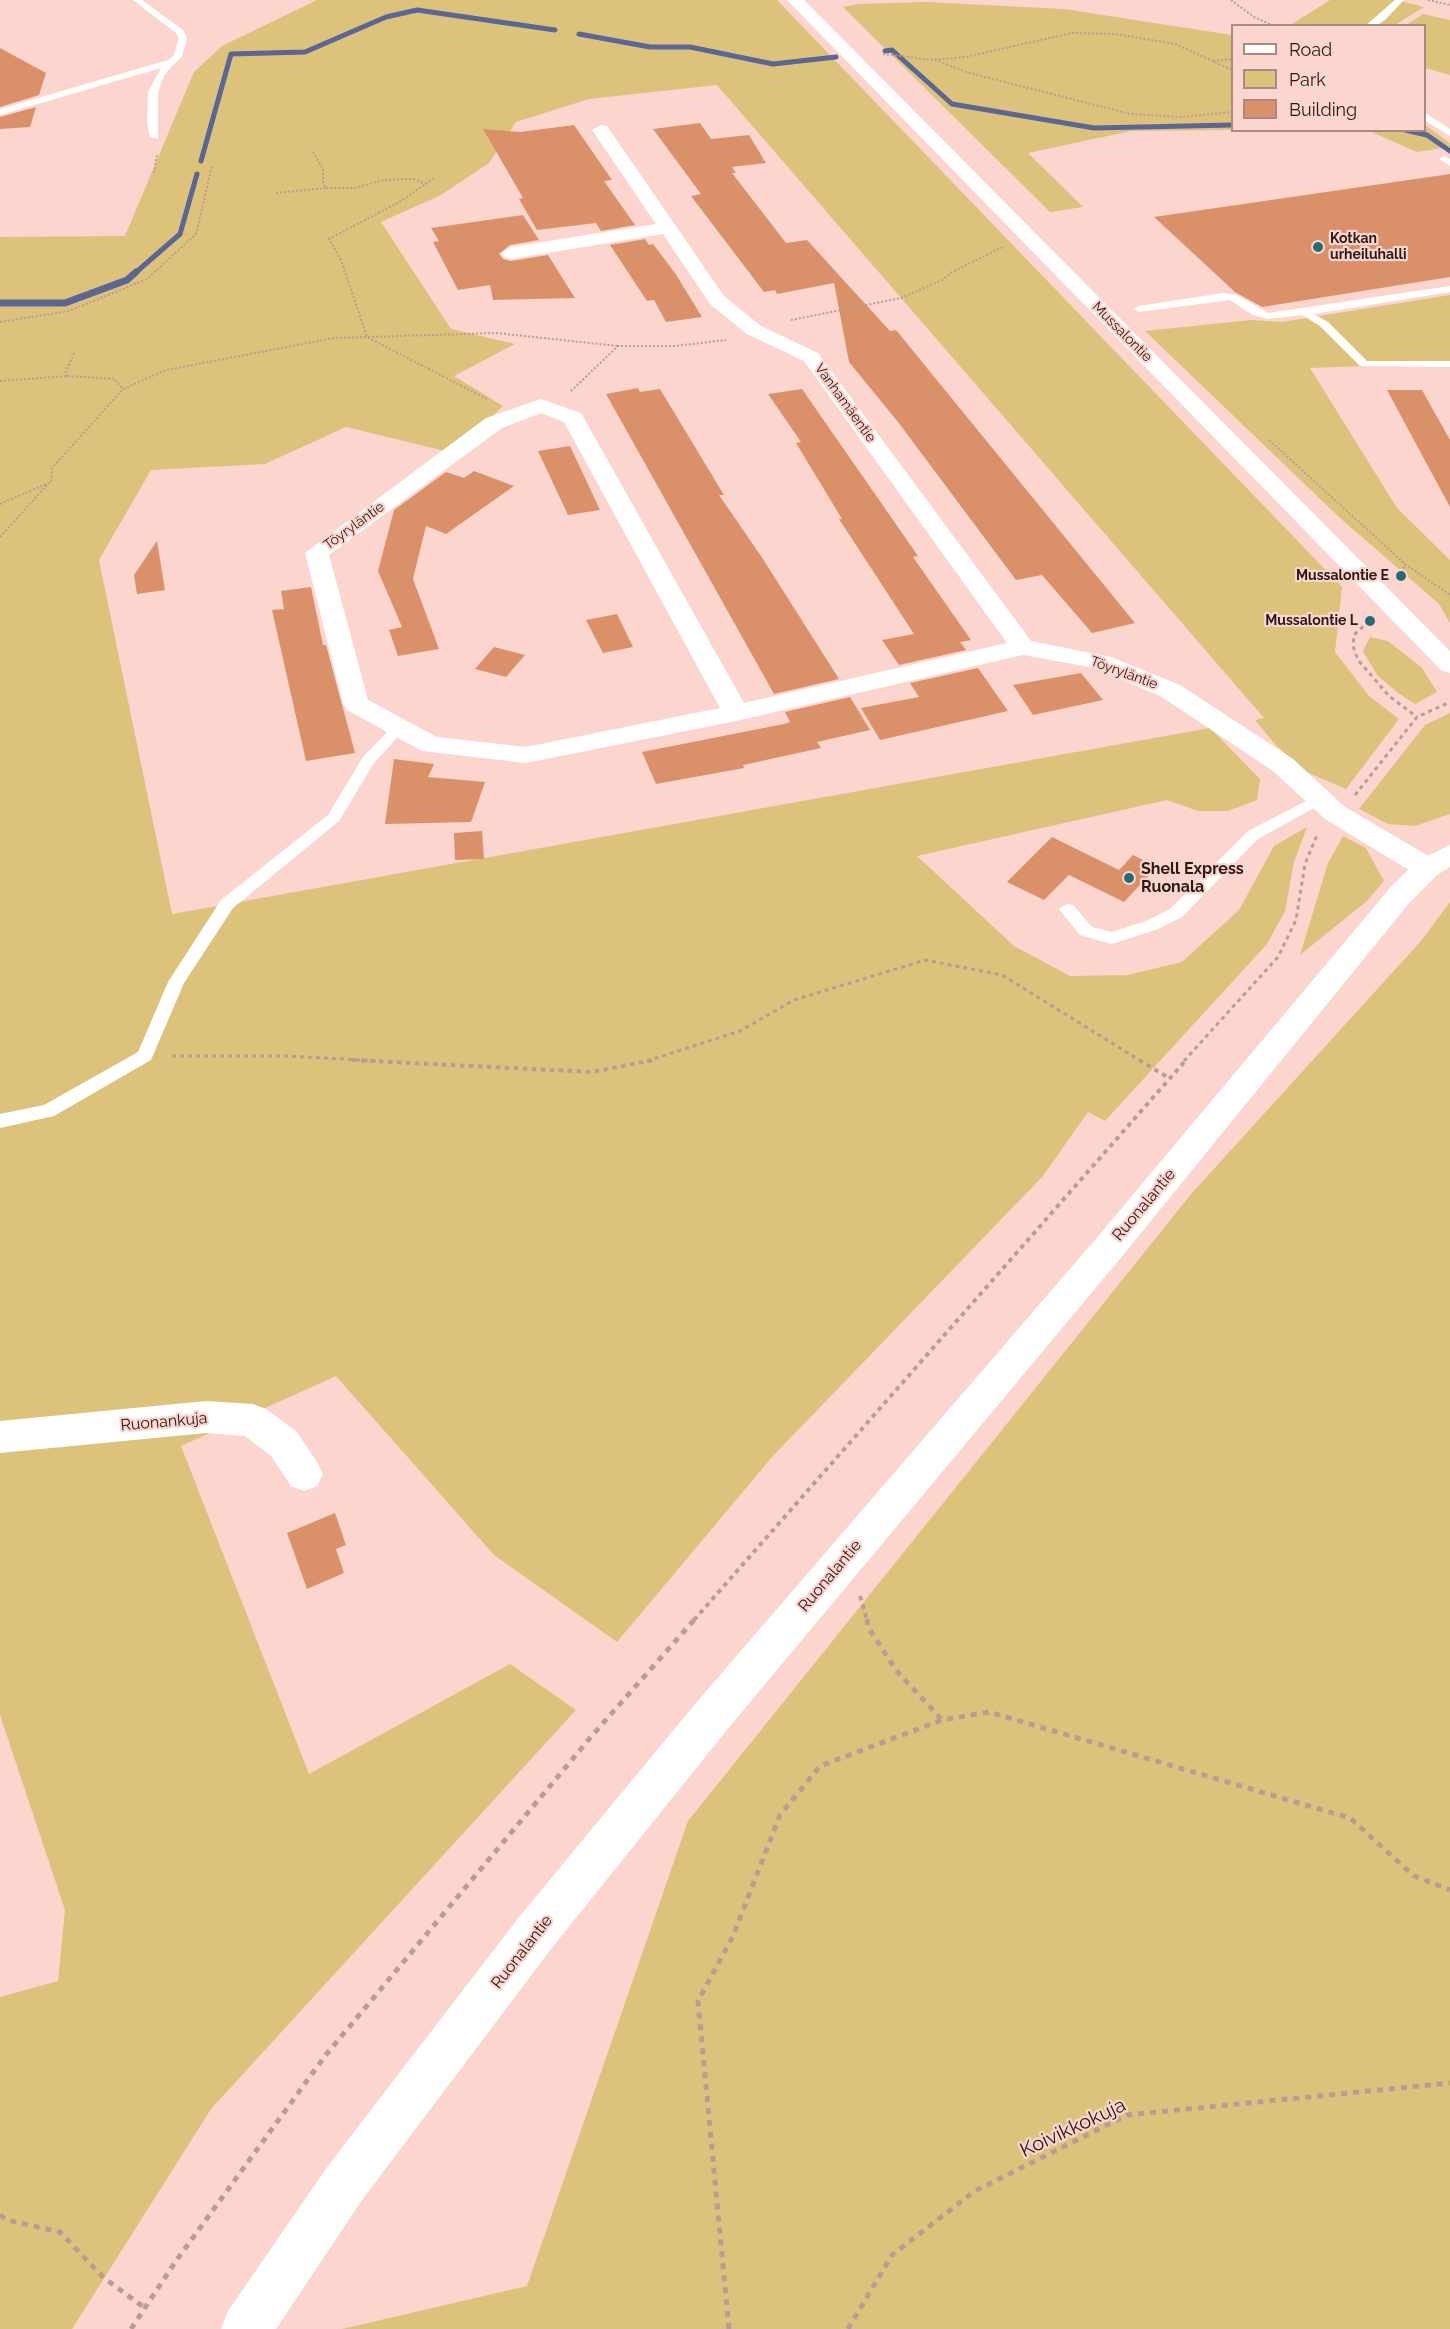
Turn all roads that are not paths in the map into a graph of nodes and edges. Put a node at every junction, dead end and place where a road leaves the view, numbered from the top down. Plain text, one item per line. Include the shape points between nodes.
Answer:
1 (137, 0) edge
2 (795, 0) edge
3 (1400, 0) edge
4 (1372, 24) edge
5 (171, 62) junction
6 (0, 112) edge
7 (1426, 116) edge
8 (601, 129) dead end
9 (1450, 133) edge
10 (156, 137) dead end
11 (668, 228) junction
12 (511, 253) dead end
13 (1450, 289) edge
14 (1139, 309) dead end
15 (1304, 312) junction
16 (1450, 364) edge
17 (1023, 647) junction
18 (1450, 664) edge
19 (736, 713) junction
20 (399, 728) junction
21 (1327, 807) junction
22 (1439, 861) edge
23 (1067, 909) dead end
24 (0, 1122) edge
25 (0, 1437) edge
26 (304, 1474) dead end
27 (246, 2329) edge

1 - 5 lane via 180,32 181,48
2 - 18 street, Mussalontie
3 - 4 lane
5 - 6 lane
5 - 10 lane via 153,92
7 - 9 lane
8 - 11 street, Vanhamäentie
11 - 12 street
11 - 17 street, Vanhamäentie via 717,300 752,328 811,357
13 - 15 lane
14 - 15 lane via 1223,296 1233,297 1268,316
15 - 16 lane via 1324,324 1364,364
17 - 19 street, Töyryläntie
17 - 21 street, Töyryläntie via 1102,662 1171,692 1284,765
19 - 20 street, Töyryläntie via 526,755 430,746
19 - 20 street, Töyryläntie via 573,418 531,409 494,423 317,553 356,704
20 - 24 lane via 368,760 334,818 226,904 176,982 145,1056 48,1111
21 - 22 street, Töyryläntie
21 - 23 lane via 1253,835 1176,913 1152,925 1112,938 1086,931
22 - 27 street, Ruonalantie via 1367,935 1112,1244 711,1717 535,1933 345,2183
25 - 26 street, Ruonankuja via 206,1417 253,1420 284,1444

